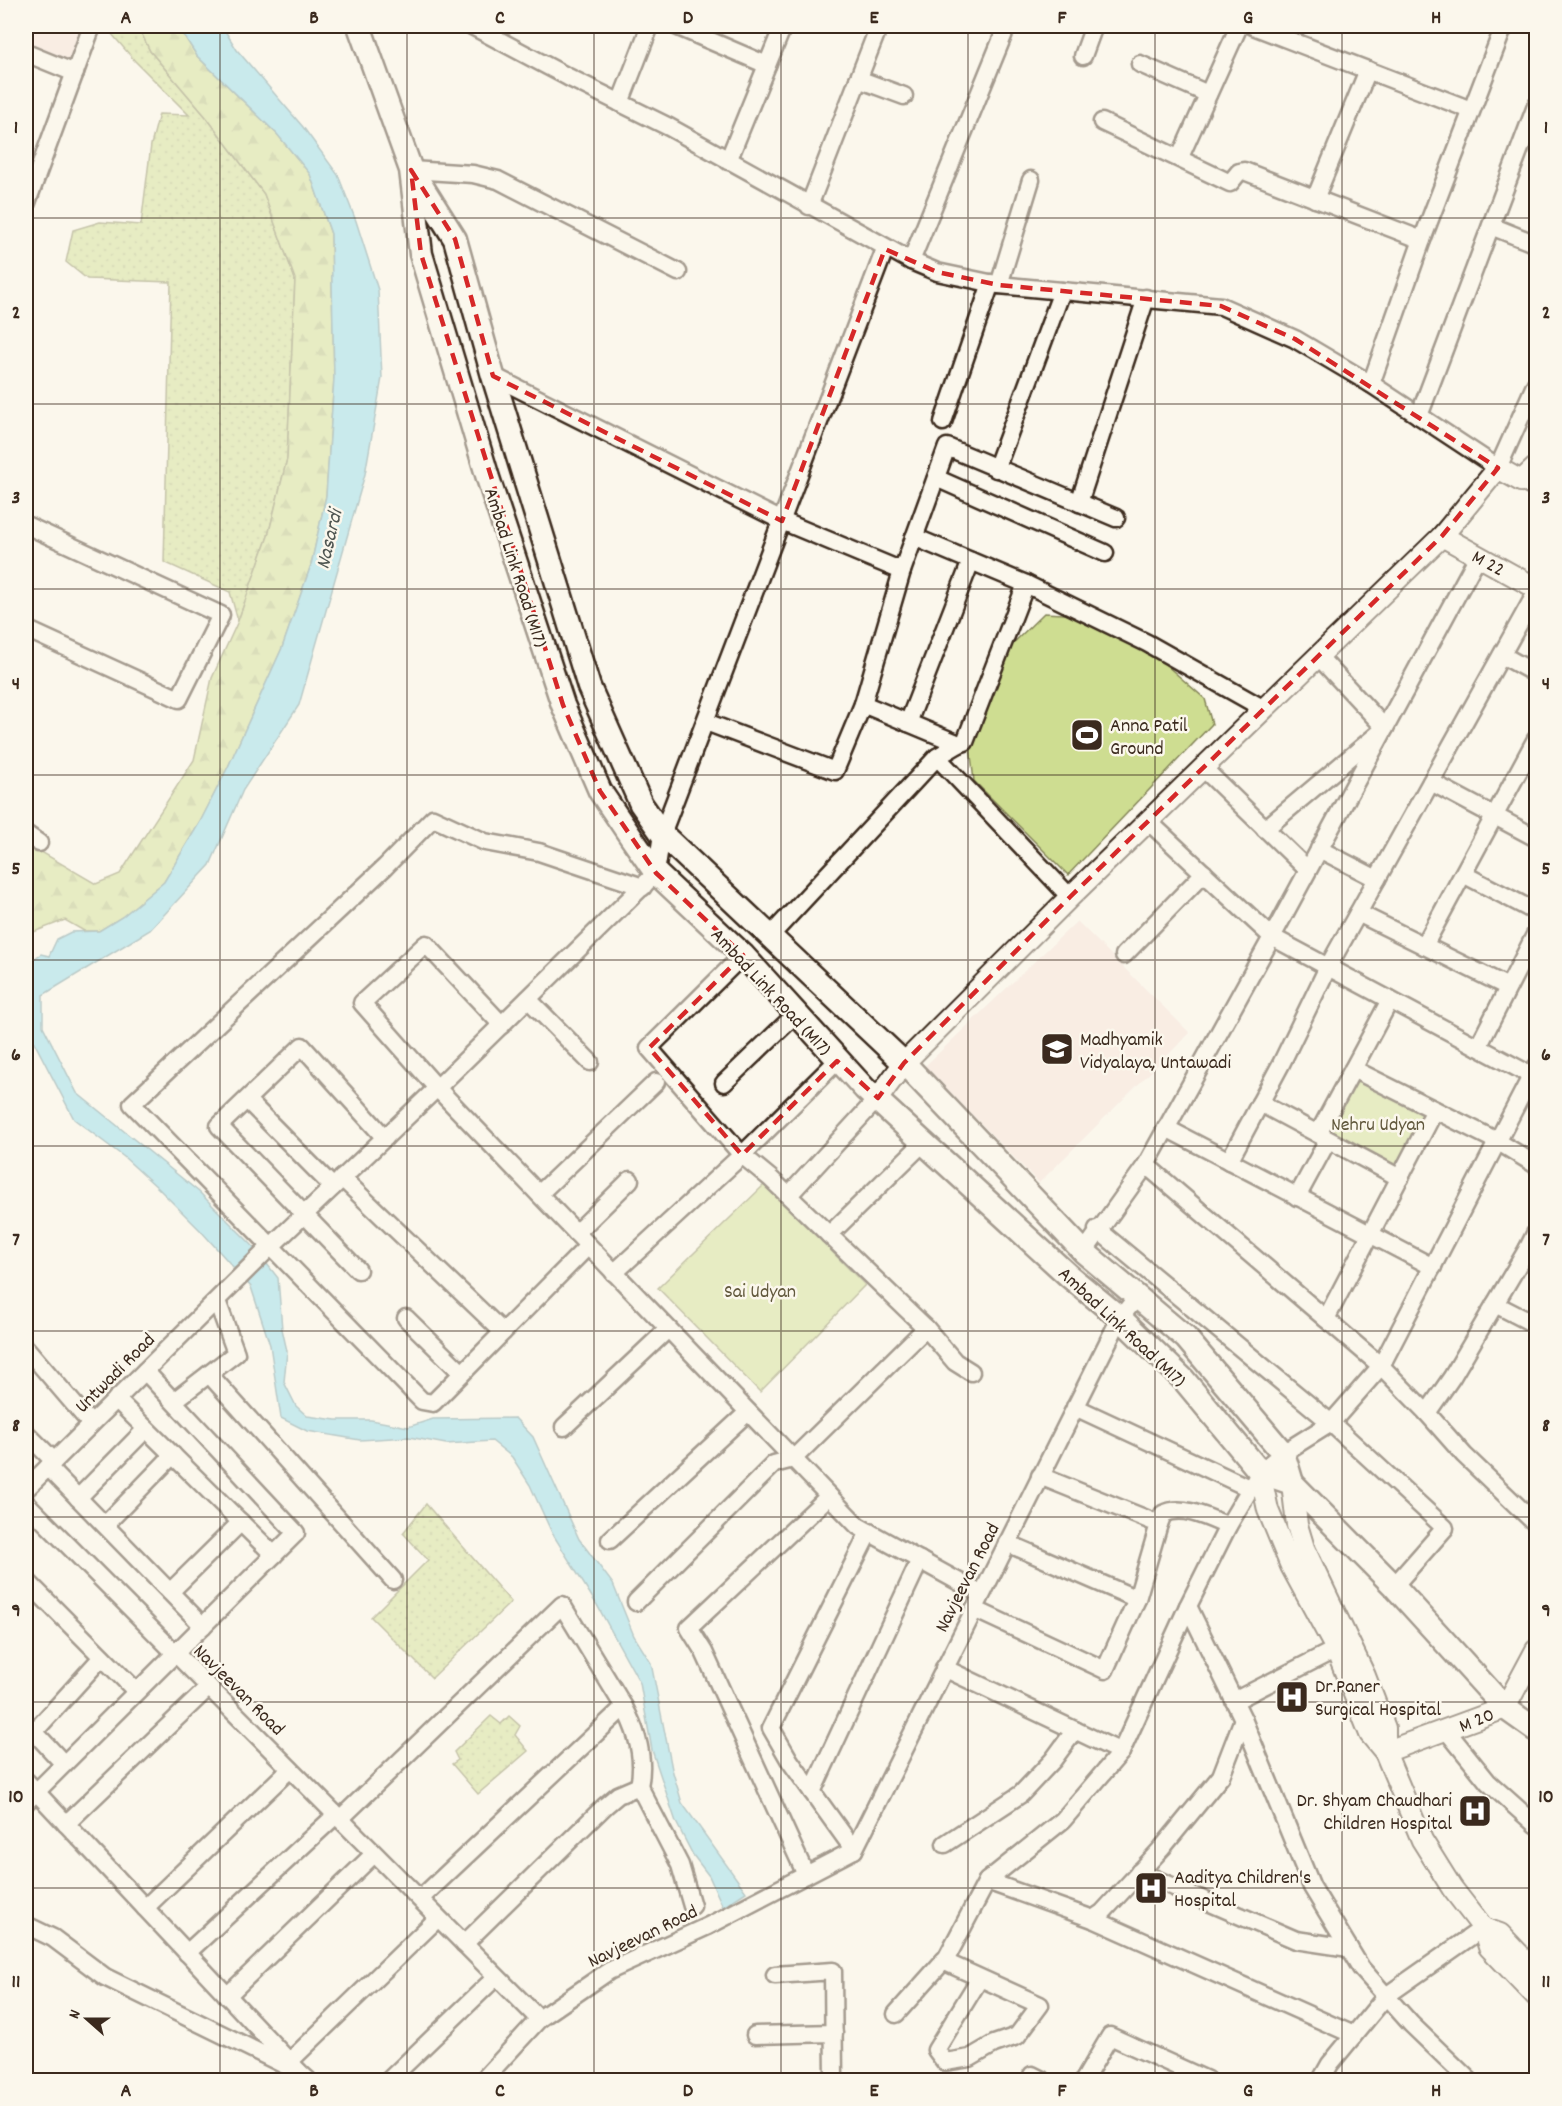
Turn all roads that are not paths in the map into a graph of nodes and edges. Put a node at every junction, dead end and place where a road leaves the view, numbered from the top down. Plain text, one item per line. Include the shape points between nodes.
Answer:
1 (92, 26) edge
2 (359, 26) edge
3 (650, 26) edge
4 (676, 26) edge
5 (783, 26) edge
6 (879, 26) edge
7 (1006, 26) edge
8 (1094, 26) edge
9 (1239, 26) edge
10 (1253, 26) edge
11 (1504, 26) edge
12 (480, 27) edge
13 (26, 53) edge
14 (1083, 56) dead end
15 (1140, 64) dead end
16 (767, 65) junction
17 (1368, 70) junction
18 (75, 73) junction
19 (858, 79) junction
20 (1208, 94) junction
21 (904, 96) dead end
22 (620, 103) junction
23 (1536, 106) edge
24 (1471, 110) junction
25 (1102, 122) dead end
26 (1180, 158) junction
27 (728, 161) junction
28 (411, 170) junction
29 (1031, 180) dead end
30 (1315, 199) junction
31 (26, 205) edge
32 (808, 206) junction
33 (1491, 226) junction
34 (1422, 240) junction
35 (1536, 244) edge
36 (885, 249) junction
37 (911, 261) junction
38 (678, 272) dead end
39 (995, 284) junction
40 (1062, 291) junction
41 (1146, 298) junction
42 (493, 376) junction
43 (1371, 384) junction
44 (1536, 384) edge
45 (1419, 416) junction
46 (943, 422) dead end
47 (1536, 467) edge
48 (1498, 468) junction
49 (996, 469) junction
50 (936, 478) junction
51 (1529, 485) edge
52 (1079, 503) junction
53 (1116, 518) dead end
54 (782, 520) junction
55 (26, 525) edge
56 (1442, 536) junction
57 (914, 537) junction
58 (1105, 553) dead end
59 (1478, 556) junction
60 (971, 561) junction
61 (902, 571) junction
62 (1026, 584) junction
63 (1536, 588) edge
64 (1536, 593) edge
65 (26, 629) edge
66 (1502, 655) junction
67 (1318, 656) junction
68 (1536, 674) edge
69 (863, 704) junction
70 (1264, 709) junction
71 (706, 722) junction
72 (908, 723) junction
73 (1385, 728) junction
74 (1536, 739) edge
75 (958, 744) junction
76 (937, 757) junction
77 (1531, 763) edge
78 (1203, 768) junction
79 (1431, 782) junction
80 (1495, 816) junction
81 (1148, 821) junction
82 (1265, 829) junction
83 (662, 834) junction
84 (1536, 838) edge
85 (1319, 849) junction
86 (1308, 870) junction
87 (1204, 873) junction
88 (1463, 874) junction
89 (1377, 879) junction
90 (650, 880) junction
91 (1070, 897) junction
92 (1536, 912) edge
93 (1358, 913) junction
94 (1536, 933) edge
95 (771, 935) junction
96 (1272, 937) junction
97 (1424, 946) junction
98 (1124, 955) dead end
99 (743, 956) junction
100 (1328, 967) junction
101 (1508, 987) junction
102 (528, 999) junction
103 (1390, 1000) junction
104 (797, 1013) junction
105 (502, 1025) junction
106 (1478, 1047) junction
107 (837, 1061) junction
108 (590, 1062) dead end
109 (904, 1063) junction
110 (1353, 1069) junction
111 (1535, 1073) edge
112 (656, 1082) dead end
113 (724, 1083) dead end
114 (437, 1088) junction
115 (878, 1098) junction
116 (247, 1100) junction
117 (1260, 1103) junction
118 (1436, 1110) junction
119 (1166, 1128) junction
120 (1323, 1137) junction
121 (385, 1138) junction
122 (1497, 1141) junction
123 (923, 1143) junction
124 (742, 1155) junction
125 (1229, 1161) junction
126 (1146, 1165) junction
127 (1536, 1165) edge
128 (1400, 1178) junction
129 (630, 1180) dead end
130 (338, 1183) junction
131 (539, 1194) junction
132 (789, 1196) junction
133 (1297, 1197) junction
134 (303, 1215) junction
135 (1098, 1229) junction
136 (1536, 1232) edge
137 (576, 1233) junction
138 (1370, 1234) junction
139 (829, 1235) junction
140 (588, 1246) junction
141 (269, 1248) junction
142 (1532, 1250) edge
143 (1084, 1252) junction
144 (1433, 1267) junction
145 (358, 1270) dead end
146 (614, 1273) junction
147 (1137, 1297) junction
148 (217, 1301) junction
149 (1495, 1304) junction
150 (406, 1318) dead end
151 (1120, 1318) junction
152 (1326, 1319) junction
153 (1536, 1325) edge
154 (926, 1328) junction
155 (668, 1329) junction
156 (503, 1332) junction
157 (26, 1348) edge
158 (1381, 1366) junction
159 (145, 1371) junction
160 (971, 1372) dead end
161 (462, 1373) junction
162 (208, 1374) junction
163 (117, 1400) junction
164 (174, 1401) junction
165 (1075, 1407) junction
166 (748, 1412) junction
167 (1427, 1413) junction
168 (91, 1424) junction
169 (1331, 1424) junction
170 (564, 1427) dead end
171 (146, 1429) junction
172 (26, 1433) edge
173 (1283, 1453) junction
174 (173, 1455) junction
175 (793, 1459) junction
176 (51, 1464) junction
177 (1040, 1476) junction
178 (1255, 1480) junction
179 (1292, 1483) junction
180 (26, 1489) edge
181 (829, 1496) junction
182 (78, 1498) junction
183 (26, 1503) edge
184 (241, 1522) junction
185 (1159, 1524) junction
186 (1536, 1524) edge
187 (105, 1525) junction
188 (1228, 1526) junction
189 (869, 1532) junction
190 (610, 1540) dead end
191 (1006, 1543) junction
192 (274, 1555) junction
193 (920, 1560) junction
194 (26, 1580) edge
195 (393, 1580) dead end
196 (1394, 1586) junction
197 (170, 1592) junction
198 (1137, 1599) junction
199 (977, 1601) junction
200 (636, 1602) dead end
201 (1188, 1606) junction
202 (203, 1626) junction
203 (1343, 1646) junction
204 (1536, 1650) edge
205 (175, 1653) junction
206 (102, 1657) junction
207 (944, 1668) junction
208 (209, 1687) junction
209 (136, 1691) junction
210 (1234, 1701) junction
211 (624, 1707) junction
212 (1505, 1708) junction
213 (1243, 1719) junction
214 (30, 1728) edge
215 (1075, 1730) junction
216 (1536, 1730) edge
217 (1447, 1731) junction
218 (1121, 1752) junction
219 (1385, 1752) junction
220 (64, 1764) junction
221 (290, 1769) junction
222 (639, 1786) junction
223 (29, 1791) edge
224 (812, 1792) junction
225 (338, 1817) junction
226 (66, 1824) junction
227 (1536, 1826) edge
228 (945, 1844) dead end
229 (854, 1850) junction
230 (374, 1854) junction
231 (1139, 1872) junction
232 (806, 1875) junction
233 (987, 1881) junction
234 (420, 1899) junction
235 (692, 1906) dead end
236 (145, 1908) junction
237 (438, 1918) junction
238 (1093, 1919) junction
239 (26, 1925) edge
240 (1483, 1928) junction
241 (464, 1944) junction
242 (1349, 1948) junction
243 (187, 1953) junction
244 (943, 1962) junction
245 (1536, 1972) edge
246 (775, 1975) dead end
247 (496, 1977) junction
248 (980, 1978) junction
249 (227, 1996) junction
250 (1386, 1996) junction
251 (1536, 1996) edge
252 (896, 2014) dead end
253 (539, 2019) junction
254 (834, 2033) junction
255 (755, 2035) dead end
256 (1354, 2035) junction
257 (298, 2072) edge
258 (389, 2080) edge
259 (483, 2080) edge
260 (834, 2080) edge
261 (1084, 2080) edge
262 (1208, 2080) edge
263 (1321, 2080) edge
264 (1469, 2080) edge

1 - 18 street
2 - 28 main road, Ambad Link Road (M17)
3 - 22 street
4 - 16 street
5 - 16 street
6 - 19 street
7 - 37 street
8 - 14 street
9 - 20 street
10 - 17 street
11 - 24 street
12 - 22 street
13 - 18 street
15 - 20 street
16 - 27 street
17 - 24 street
17 - 30 street
18 - 31 street
19 - 21 street
19 - 32 street
20 - 26 street
22 - 27 street
23 - 33 street
24 - 34 street
25 - 26 street
26 - 30 street via 1230,183 1239,171 1244,171
27 - 32 street
28 - 38 street via 473,174 498,180
28 - 42 main road via 455,239
28 - 90 main road, Ambad Link Road (M17) via 421,254 488,478 563,705 600,791
29 - 39 street
30 - 34 street
32 - 36 street
33 - 35 street
33 - 45 street
34 - 43 street
36 - 37 street
36 - 54 street
37 - 39 street via 937,272
39 - 40 street
39 - 46 street
40 - 41 street
40 - 49 street
41 - 43 street via 1221,306 1295,339
41 - 52 street
42 - 54 street
42 - 83 main road via 589,687 641,804
43 - 45 street
44 - 48 street
45 - 48 street
47 - 51 street
48 - 51 street
48 - 56 street
49 - 50 street via 947,447
49 - 52 street
50 - 57 street
50 - 58 street
52 - 53 street
54 - 61 street
54 - 71 street
55 - 65 street via 221,615 179,699
56 - 59 street, M 22
56 - 67 street
57 - 60 street
57 - 61 street
59 - 63 street, M 22
59 - 73 street
60 - 62 street
60 - 72 street
61 - 69 street
62 - 70 street via 1147,643
62 - 75 street via 965,742
64 - 66 street
66 - 68 street
66 - 79 street
67 - 70 street
67 - 73 street
69 - 71 street via 834,771
69 - 72 street
70 - 78 street
71 - 83 street
72 - 75 street
73 - 82 street
73 - 85 street
74 - 77 street
75 - 76 street
76 - 91 street
76 - 95 street
77 - 80 street
78 - 81 street
78 - 82 street
79 - 80 street
79 - 89 street
80 - 84 street
80 - 88 street
81 - 87 street
81 - 91 street
82 - 86 street
83 - 90 street
83 - 95 main road
85 - 86 street
85 - 89 street
86 - 96 street
87 - 96 street
87 - 98 street
88 - 92 street
88 - 97 street
89 - 93 street
90 - 99 main road, Ambad Link Road (M17)
90 - 102 street, Untwadi Road
90 - 141 street via 485,842 433,818 132,1104
91 - 109 street
93 - 97 street
93 - 100 street
94 - 101 street
95 - 109 main road
96 - 100 street
96 - 119 street
97 - 101 street
99 - 104 main road, Ambad Link Road (M17)
99 - 124 street via 649,1048
100 - 103 street
100 - 117 street
101 - 106 street
102 - 105 street, Untwadi Road
102 - 108 street
103 - 106 street
103 - 110 street
104 - 107 main road, Ambad Link Road (M17)
104 - 113 street
105 - 114 street, Untwadi Road
105 - 114 street via 426,944 362,1003
106 - 111 street
107 - 115 main road, Ambad Link Road (M17)
107 - 124 street
109 - 115 street
109 - 143 main road
110 - 118 street
110 - 120 street
111 - 122 street
112 - 131 street
114 - 121 street, Untwadi Road
114 - 131 street
115 - 123 main road, Ambad Link Road (M17)
115 - 132 street
116 - 121 street via 302,1046
116 - 130 street
116 - 134 street via 219,1126
117 - 120 street
117 - 125 street
118 - 122 street
118 - 128 street
119 - 125 street
119 - 126 street
120 - 128 street
120 - 133 street
121 - 130 street, Untwadi Road
122 - 127 street
122 - 144 street
123 - 139 street
123 - 151 main road, Ambad Link Road (M17)
124 - 132 street
124 - 146 street
125 - 133 street
126 - 135 street
126 - 152 street
128 - 138 street
129 - 137 street
130 - 134 street, Untwadi Road
130 - 156 street
131 - 137 street
132 - 139 street
133 - 138 street
134 - 141 street, Untwadi Road
134 - 145 street
135 - 143 street
135 - 169 street
136 - 142 street
137 - 140 street
138 - 144 street
138 - 152 street
139 - 154 street
140 - 146 street
140 - 156 street
141 - 148 street, Untwadi Road
141 - 161 street via 422,1401 433,1403
142 - 149 street
143 - 147 main road
144 - 158 street
146 - 155 street
147 - 151 street, Navjeevan Road
147 - 173 main road via 1186,1338
148 - 159 street, Untwadi Road
148 - 162 street via 236,1353
149 - 153 street
149 - 167 street
150 - 161 street
151 - 165 street, Navjeevan Road
151 - 178 main road, Ambad Link Road (M17) via 1184,1380
152 - 158 street
154 - 160 street via 955,1362
154 - 175 street
155 - 166 street
155 - 170 street
156 - 161 street
157 - 168 street
158 - 167 street
158 - 169 street
159 - 163 street, Untwadi Road
159 - 164 street
162 - 164 street
162 - 195 street
163 - 168 street, Untwadi Road
163 - 171 street
164 - 192 street via 296,1533
165 - 177 street, Navjeevan Road
165 - 178 street
166 - 175 street
166 - 190 street
167 - 186 street via 1464,1455
168 - 176 street, Untwadi Road
169 - 173 street
169 - 196 street via 1445,1528
171 - 174 street
171 - 182 street
172 - 176 street
173 - 178 street
173 - 179 main road
174 - 184 street
174 - 187 street
175 - 181 street
175 - 200 street via 774,1464
176 - 180 street, Untwadi Road
176 - 182 street
177 - 185 street
177 - 191 street, Navjeevan Road
178 - 179 main road
178 - 188 street
178 - 203 street via 1283,1547
179 - 196 main road
179 - 203 street via 1304,1548
181 - 189 street
181 - 232 street via 689,1628 704,1652
182 - 187 street
183 - 205 street, Navjeevan Road
184 - 192 street
184 - 197 street
185 - 188 street via 1163,1514 1186,1511
185 - 198 street
187 - 197 street
188 - 201 street
189 - 193 street
189 - 224 street via 771,1728
191 - 198 street
191 - 199 street, Navjeevan Road
192 - 202 street
193 - 199 street
193 - 224 street
194 - 206 street
196 - 212 main road
197 - 202 street
198 - 199 street via 1105,1670
199 - 207 street, Navjeevan Road
201 - 210 street
201 - 218 street
202 - 205 street
203 - 210 street
203 - 219 street via 1385,1728
204 - 212 street, M 20
205 - 208 street, Navjeevan Road
205 - 209 street
206 - 209 street
206 - 214 street
207 - 215 street
207 - 229 street, Navjeevan Road
208 - 221 street, Navjeevan Road
208 - 226 street
209 - 220 street
210 - 213 street
211 - 222 street via 638,1746 642,1770
211 - 225 street via 562,1605
211 - 234 street
212 - 216 main road
212 - 217 street, M 20
213 - 231 street via 1221,1776
213 - 242 street via 1312,1887
214 - 220 street
215 - 218 street
215 - 228 street via 1021,1794
217 - 219 street, M 20
217 - 227 street via 1488,1782
218 - 233 street via 1064,1820
219 - 240 street via 1422,1840
220 - 223 street
221 - 225 street, Navjeevan Road
221 - 236 street
222 - 235 street via 680,1865
222 - 241 street via 605,1806
223 - 226 street
224 - 229 street
225 - 230 street, Navjeevan Road
225 - 243 street
226 - 236 street
229 - 232 street, Navjeevan Road
230 - 234 street, Navjeevan Road
230 - 249 street
231 - 238 street
231 - 242 street via 1296,1940
232 - 253 street, Navjeevan Road via 609,1971
233 - 238 street
233 - 244 street
234 - 237 street, Navjeevan Road
236 - 243 street
237 - 241 street, Navjeevan Road
237 - 257 street
238 - 256 street
239 - 257 street via 53,1938 105,1977
240 - 245 street via 1500,1934
240 - 250 street
240 - 251 street via 1489,1947
241 - 247 street, Navjeevan Road
242 - 250 street
243 - 249 street
244 - 248 street
244 - 252 street
246 - 254 street via 832,1971
247 - 253 street, Navjeevan Road
247 - 258 street
248 - 248 street via 1040,2005 1017,2036 970,2058 945,2062 936,2050
249 - 257 street
250 - 256 street
250 - 264 street
253 - 259 street
254 - 255 street
254 - 260 street
256 - 263 street
261 - 262 street via 1110,2036

